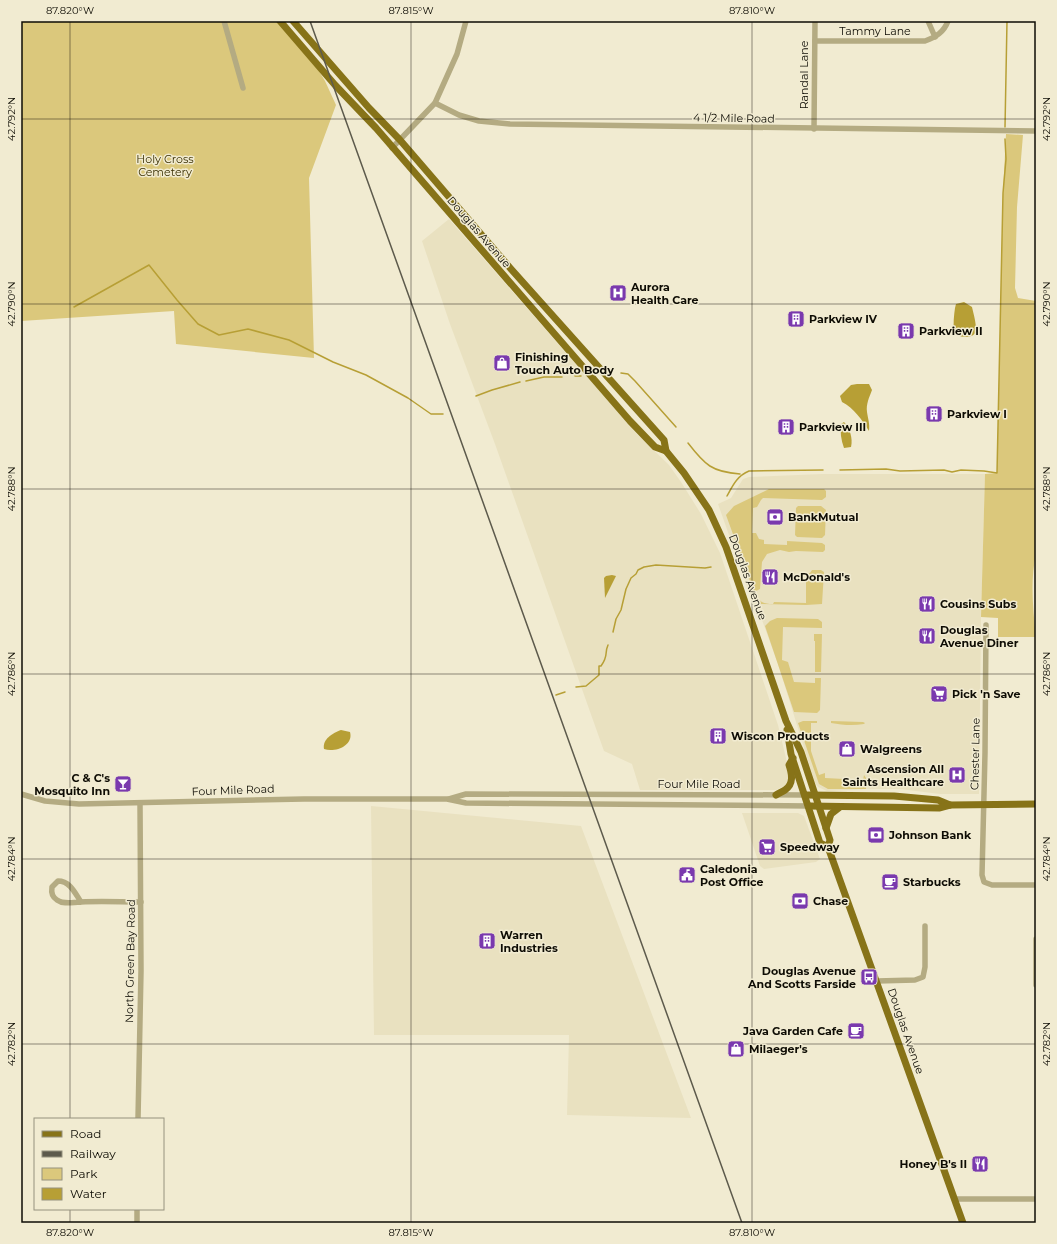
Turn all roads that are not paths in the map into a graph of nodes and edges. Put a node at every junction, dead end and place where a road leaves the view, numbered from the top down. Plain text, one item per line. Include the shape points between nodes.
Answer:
1 (224, 21) edge
2 (280, 21) edge
3 (293, 21) edge
4 (466, 21) edge
5 (814, 21) edge
6 (928, 21) edge
7 (948, 21) edge
8 (934, 37) junction
9 (814, 41) junction
10 (243, 88) dead end
11 (435, 103) junction
12 (814, 129) junction
13 (1036, 132) edge
14 (400, 140) junction
15 (392, 148) junction
16 (666, 451) junction
17 (986, 625) dead end
18 (786, 722) junction
19 (793, 758) junction
20 (21, 794) edge
21 (776, 795) junction
22 (805, 795) junction
23 (815, 795) junction
24 (447, 799) junction
25 (140, 804) junction
26 (984, 804) junction
27 (1036, 804) edge
28 (950, 805) junction
29 (809, 806) junction
30 (819, 806) junction
31 (840, 807) junction
32 (826, 828) junction
33 (828, 847) junction
34 (1036, 885) edge
35 (81, 902) junction
36 (141, 902) junction
37 (925, 926) dead end
38 (1036, 939) edge
39 (877, 981) junction
40 (1036, 985) edge
41 (138, 1118) edge
42 (955, 1199) junction
43 (1036, 1199) edge
44 (137, 1210) edge
45 (136, 1223) edge
46 (963, 1223) edge

1 - 10 street
2 - 15 main road, Douglas Avenue
3 - 14 main road, Douglas Avenue
4 - 11 street via 457,54
5 - 9 street, Randal Lane
6 - 8 street
7 - 8 street via 942,32
8 - 9 street, Tammy Lane via 916,42
9 - 12 street, Randal Lane
11 - 12 street, 4 1/2 Mile Road via 459,115 479,121 510,124
11 - 14 street
12 - 13 street, 4 1/2 Mile Road
14 - 15 street
14 - 16 main road, Douglas Avenue via 664,440
15 - 16 main road, Douglas Avenue via 630,421 655,447
16 - 18 main road, Douglas Avenue via 697,491 718,528
17 - 26 street, Chester Lane
18 - 19 main road, Douglas Avenue
18 - 23 main road, Douglas Avenue via 801,752
19 - 21 main road via 789,765 791,782 787,789
19 - 22 main road, Douglas Avenue
20 - 25 street, Four Mile Road via 62,803
21 - 22 street, Four Mile Road
21 - 24 street, Four Mile Road via 466,794
22 - 23 main road, Four Mile Road
22 - 29 main road, Douglas Avenue
23 - 28 main road, Four Mile Road via 894,796 938,800
23 - 30 main road, Douglas Avenue
24 - 25 street, Four Mile Road via 304,799
24 - 29 street, Four Mile Road via 466,804
25 - 36 street, North Green Bay Road
26 - 27 main road, Four Mile Road
26 - 28 main road, Four Mile Road
26 - 34 street, Chester Lane via 984,882 992,885
28 - 31 main road, Four Mile Road via 939,808
29 - 30 main road, Four Mile Road
29 - 33 main road, Douglas Avenue via 820,843
30 - 31 main road, Four Mile Road
30 - 32 main road, Douglas Avenue
31 - 32 main road via 831,814
32 - 33 main road, Douglas Avenue via 830,840
33 - 39 main road, Douglas Avenue
35 - 35 street via 64,881 58,881 52,887 52,894 58,901
35 - 36 street
36 - 41 street, North Green Bay Road
37 - 39 street via 923,977 915,980
38 - 40 street
39 - 42 main road, Douglas Avenue
42 - 43 street
42 - 46 main road, Douglas Avenue
44 - 45 street

